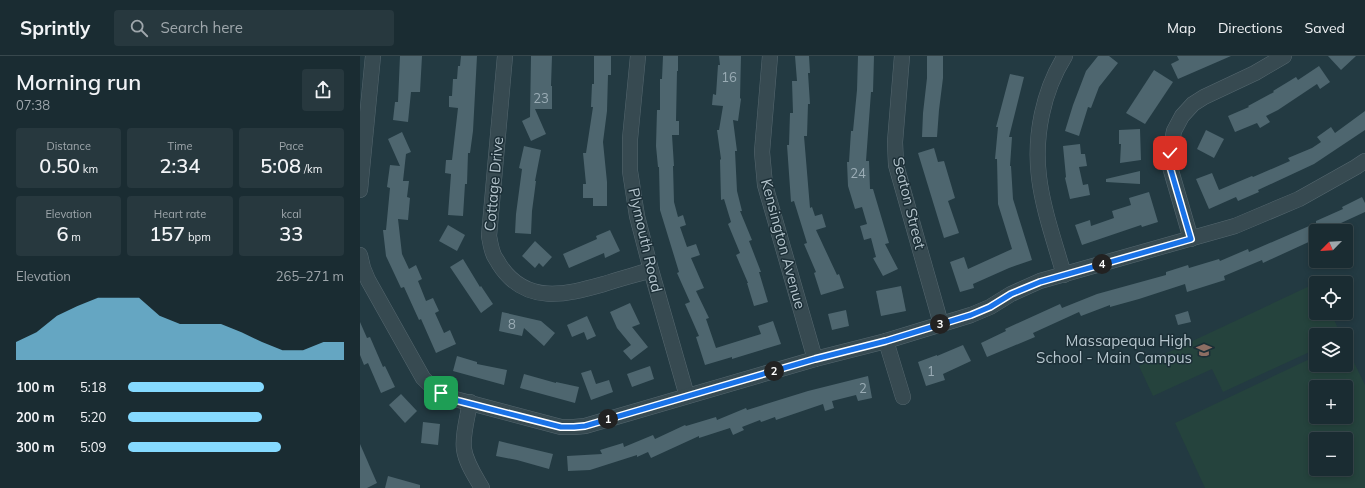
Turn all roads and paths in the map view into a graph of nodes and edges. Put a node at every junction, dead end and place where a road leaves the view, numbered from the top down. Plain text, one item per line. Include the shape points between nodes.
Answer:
1 (373, 56) edge
2 (506, 56) edge
3 (638, 56) edge
4 (770, 56) edge
5 (902, 56) edge
6 (1065, 56) edge
7 (1284, 56) edge
8 (366, 71) edge
9 (1365, 161) edge
10 (360, 190) edge
11 (1191, 239) junction
12 (360, 255) edge
13 (651, 270) junction
14 (1064, 275) junction
15 (941, 324) junction
16 (886, 341) junction
17 (815, 359) junction
18 (687, 396) junction
19 (903, 397) dead end
20 (470, 402) junction
21 (482, 488) edge

1 - 8 street
2 - 13 street, Cottage Drive via 488,236 493,254 504,272 525,288 561,294
3 - 13 street, Plymouth Road via 630,139 630,171 637,216
4 - 17 street, Kensington Avenue via 762,152 765,185
5 - 15 street, Seaton Street via 895,142 896,165
6 - 14 street via 1048,90 1039,126 1037,157 1044,207
7 - 11 street via 1193,104 1174,130 1170,167
8 - 10 street
9 - 11 street via 1299,199 1235,226
11 - 14 street
12 - 20 street via 368,280 423,378 441,393 455,400
13 - 18 street, Plymouth Road
14 - 15 street via 1011,294 971,315
15 - 16 street
16 - 17 street
16 - 19 street
17 - 18 street
18 - 20 street via 574,427 561,427
20 - 21 street via 464,447

